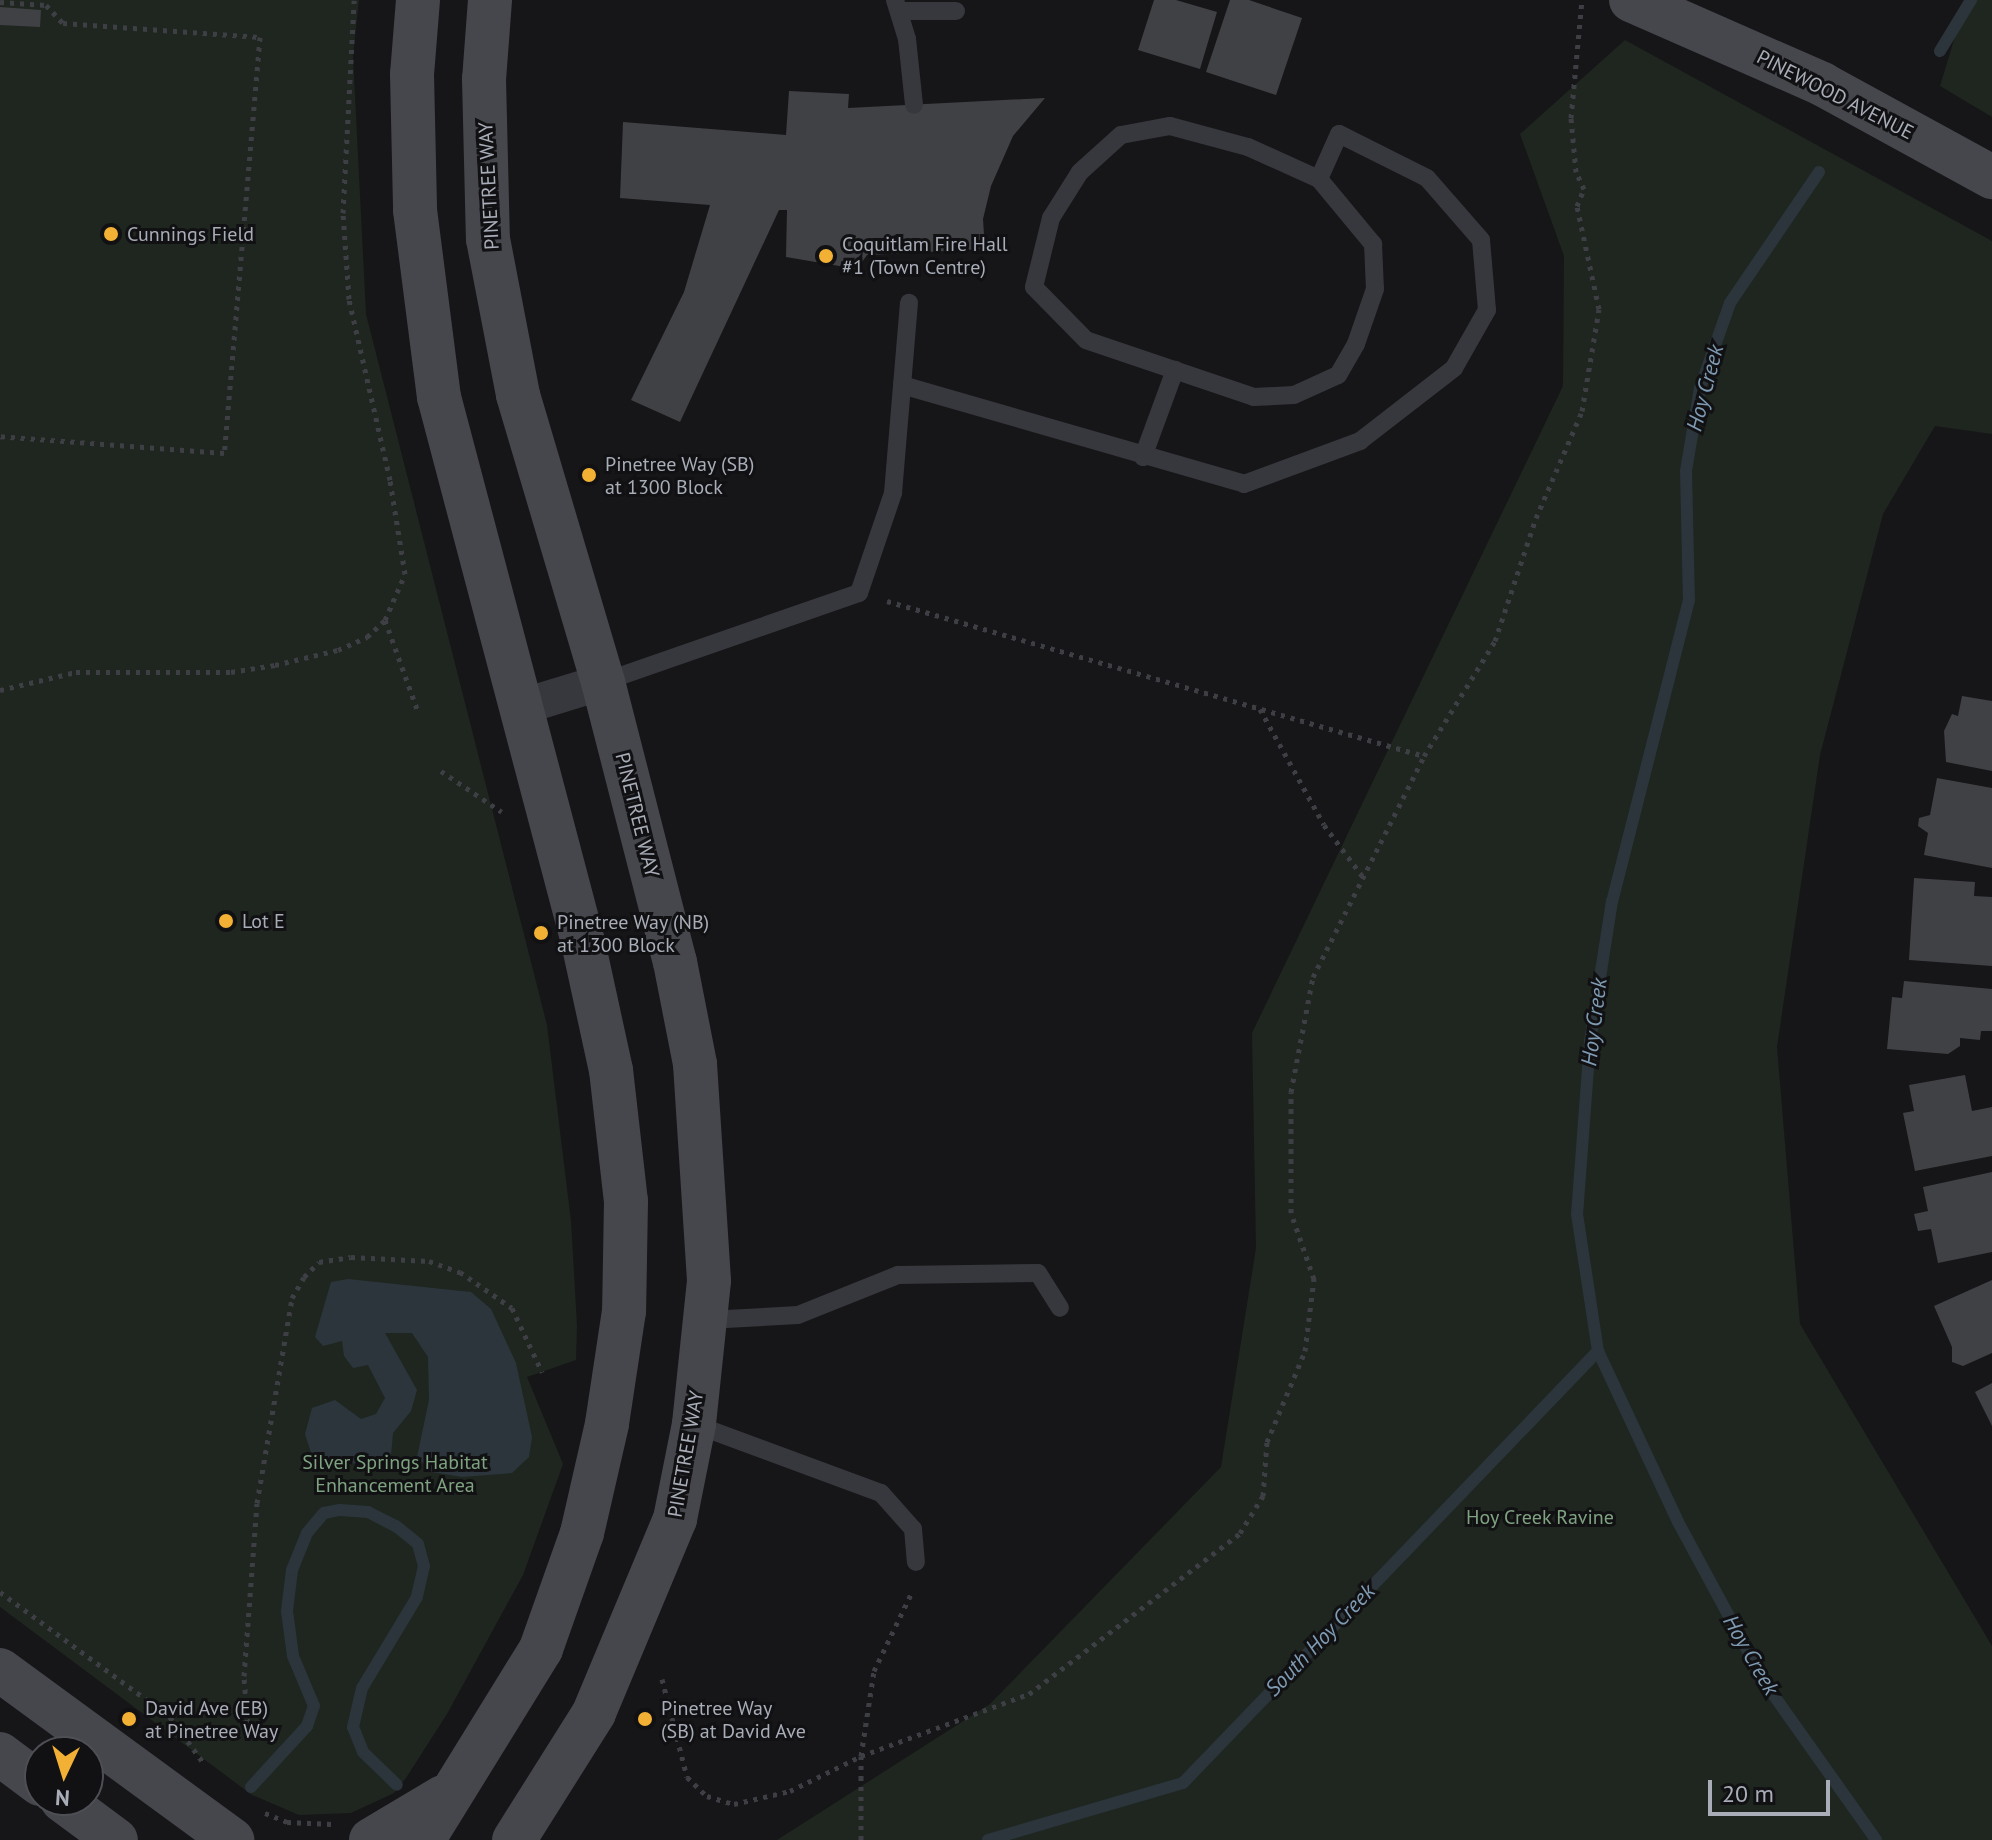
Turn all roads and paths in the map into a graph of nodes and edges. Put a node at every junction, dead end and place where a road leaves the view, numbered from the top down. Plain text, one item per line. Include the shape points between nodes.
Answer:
1 (354, 0) edge
2 (418, 0) edge
3 (490, 0) edge
4 (1582, 0) edge
5 (0, 2) edge
6 (1643, 3) edge
7 (897, 6) edge
8 (956, 11) dead end
9 (914, 105) dead end
10 (1992, 177) edge
11 (1319, 179) junction
12 (909, 303) dead end
13 (1175, 370) junction
14 (902, 385) junction
15 (0, 436) edge
16 (1143, 457) junction
17 (859, 593) junction
18 (385, 620) junction
19 (603, 682) junction
20 (0, 690) edge
21 (521, 707) junction
22 (1260, 708) junction
23 (417, 709) dead end
24 (1424, 756) junction
25 (441, 771) dead end
26 (504, 816) dead end
27 (1364, 878) junction
28 (1060, 1308) dead end
29 (707, 1320) junction
30 (542, 1372) dead end
31 (694, 1424) junction
32 (916, 1562) joint
33 (0, 1592) edge
34 (0, 1670) edge
35 (662, 1679) dead end
36 (248, 1733) dead end
37 (0, 1754) edge
38 (861, 1756) junction
39 (24, 1772) edge
40 (213, 1779) dead end
41 (455, 1789) junction
42 (84, 1816) edge
43 (242, 1824) edge
44 (359, 1831) edge
45 (116, 1840) edge
46 (423, 1840) edge
47 (514, 1840) edge
48 (861, 1840) edge

1 - 18 path via 343,213 349,299 405,574
2 - 21 main road via 413,104 424,305 439,397
3 - 19 main road, PINETREE WAY via 484,79 488,239 518,395
4 - 24 path via 1571,118 1576,172 1584,189 1577,206 1599,309 1582,411 1536,518 1495,641
5 - 15 path via 46,5 63,23 260,37 224,453
6 - 10 main road, PINEWOOD AVENUE via 1822,84
7 - 8 lane
7 - 9 lane
11 - 13 lane via 1373,244 1375,289 1356,344 1338,375 1294,395 1254,397
11 - 13 lane via 1248,147 1170,126 1121,135 1080,172 1051,218 1034,287 1086,340
11 - 16 lane via 1339,134 1427,178 1481,240 1487,310 1454,368 1360,441 1244,484
12 - 14 lane
13 - 16 lane
14 - 16 lane
14 - 17 lane via 893,493
17 - 19 lane
17 - 22 path
18 - 20 path via 367,637 338,650 275,665 231,672 76,672
18 - 23 path
19 - 21 street
19 - 29 main road, PINETREE WAY via 675,962 695,1064
21 - 41 main road via 611,1070 626,1201 624,1311 607,1424 575,1554 541,1649
22 - 24 path
22 - 27 path via 1324,825
24 - 27 path
25 - 26 path via 463,790 498,806
27 - 38 path via 1313,977 1291,1092 1291,1213 1314,1279 1305,1351 1267,1442 1263,1496 1240,1533 1029,1694
28 - 29 lane via 1038,1273 898,1275 798,1315
29 - 31 main road, PINETREE WAY
30 - 36 path via 512,1308 460,1272 429,1261 351,1257 319,1262 304,1277 292,1298 257,1503 244,1676
31 - 32 lane via 881,1493 913,1529
31 - 47 main road, PINETREE WAY via 675,1519 642,1606 594,1713
32 - 38 path via 910,1601 874,1671
33 - 40 path via 170,1717
34 - 43 main road
35 - 38 path via 687,1777 707,1796 734,1804 790,1791
37 - 39 main road
38 - 48 path
41 - 44 main road via 392,1832
41 - 46 main road
42 - 45 main road
43 - 44 path via 287,1822

